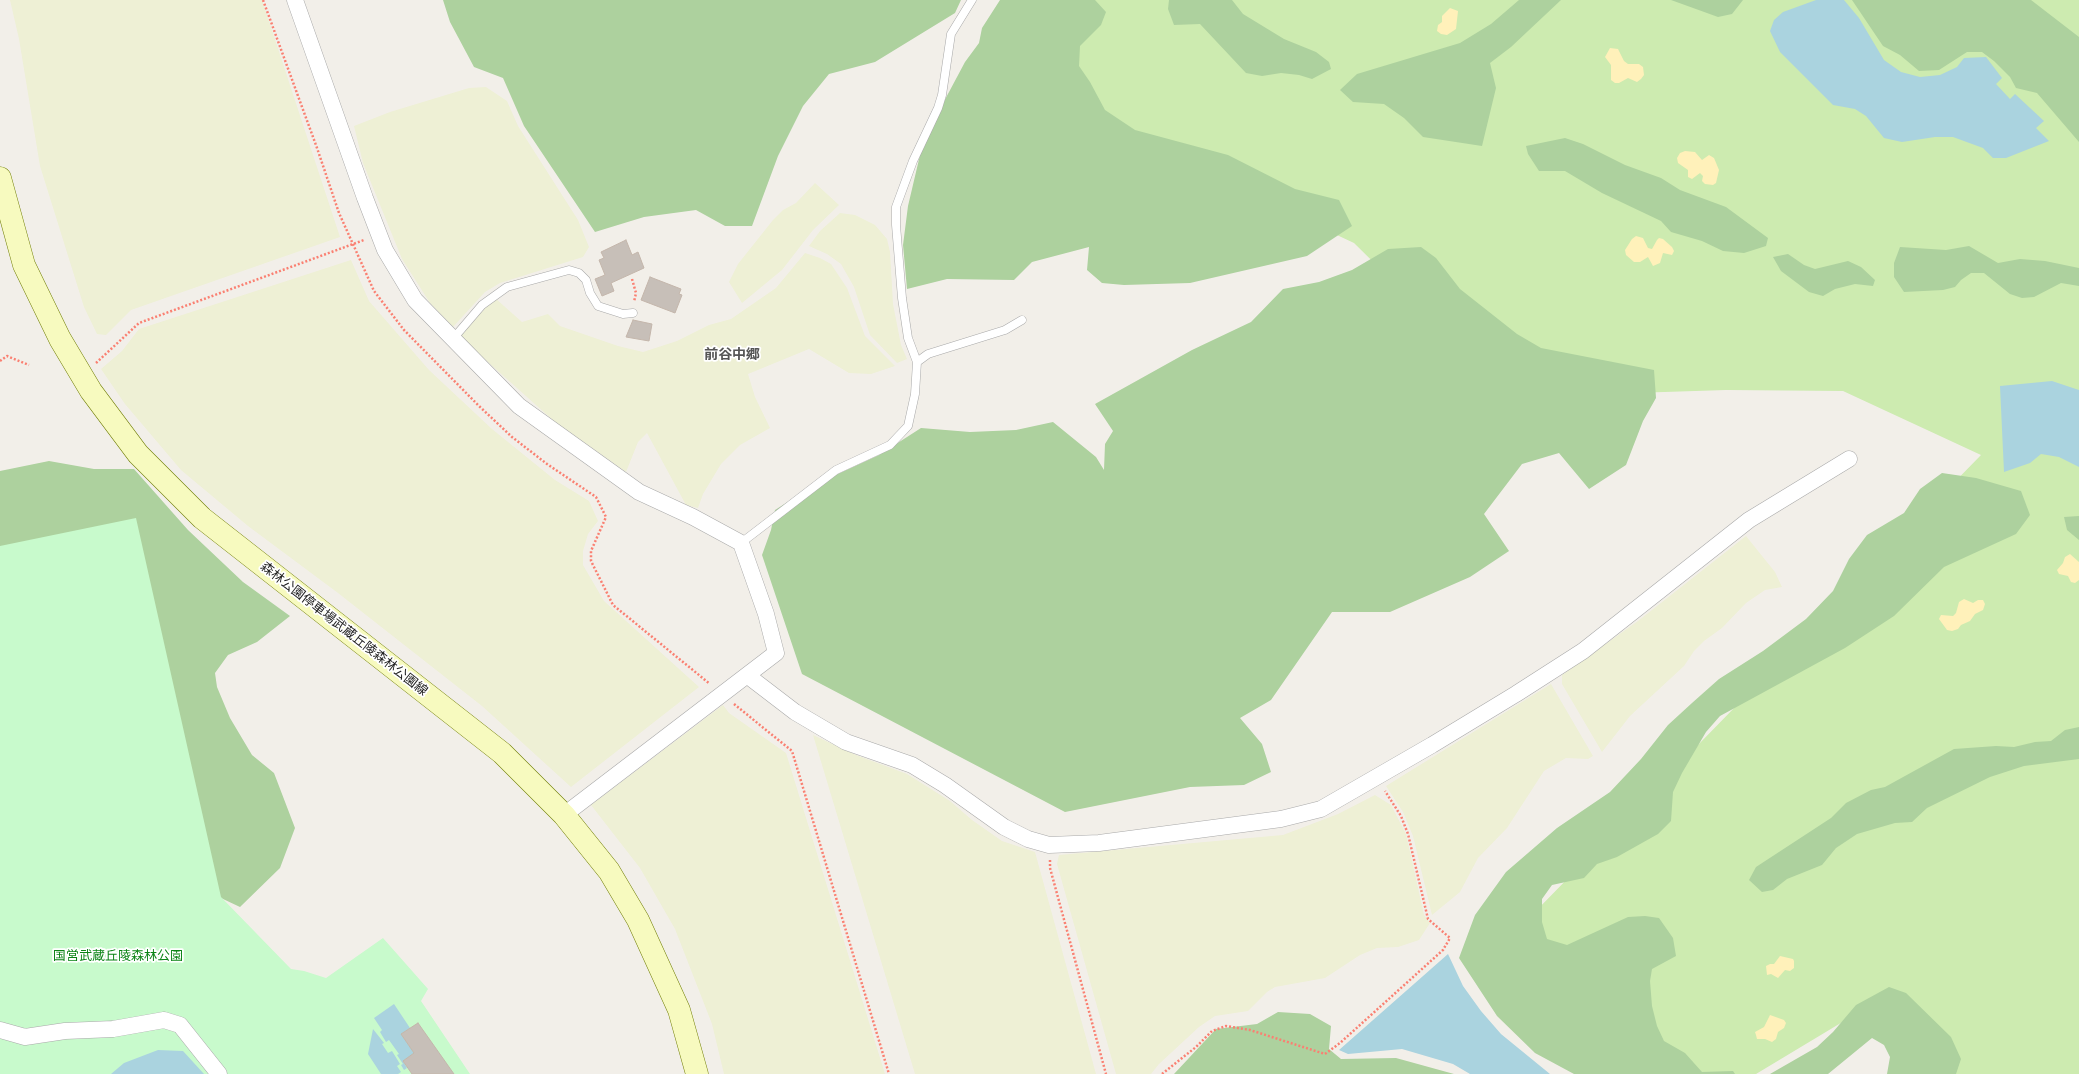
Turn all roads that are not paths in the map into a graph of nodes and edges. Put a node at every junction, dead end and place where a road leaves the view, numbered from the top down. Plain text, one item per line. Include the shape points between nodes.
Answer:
1 (295, 0) edge
2 (972, 0) edge
3 (1, 187) edge
4 (632, 314) road end
5 (1022, 320) dead end
6 (452, 340) junction
7 (917, 362) junction
8 (1849, 459) dead end
9 (741, 543) junction
10 (748, 676) junction
11 (564, 815) junction
12 (0, 1030) edge
13 (219, 1074) edge
14 (697, 1074) edge

1 - 6 street via 385,250 415,300
2 - 7 lane via 951,34 938,108 913,161 896,207 902,298 908,338
3 - 11 main road, 森林公園停車場武蔵丘陵森林公園線 via 24,265 60,339 91,391 138,454 202,518 502,753
4 - 6 lane via 598,306 586,280 570,270 507,286 482,305
5 - 7 lane via 1005,330 928,354
6 - 9 street via 519,406 639,492
7 - 9 lane via 912,416 900,436 874,454 836,470
8 - 10 street via 1749,520 1582,650 1516,694 1321,809 1281,819 1099,843 1049,845 1004,828 945,785 912,765 846,742 795,712
9 - 10 street via 766,614 776,653
10 - 11 street
11 - 14 main road, 森林公園停車場武蔵丘陵森林公園線 via 609,871 638,920 679,1010
12 - 13 street via 25,1037 65,1031 113,1029 164,1020 180,1025

